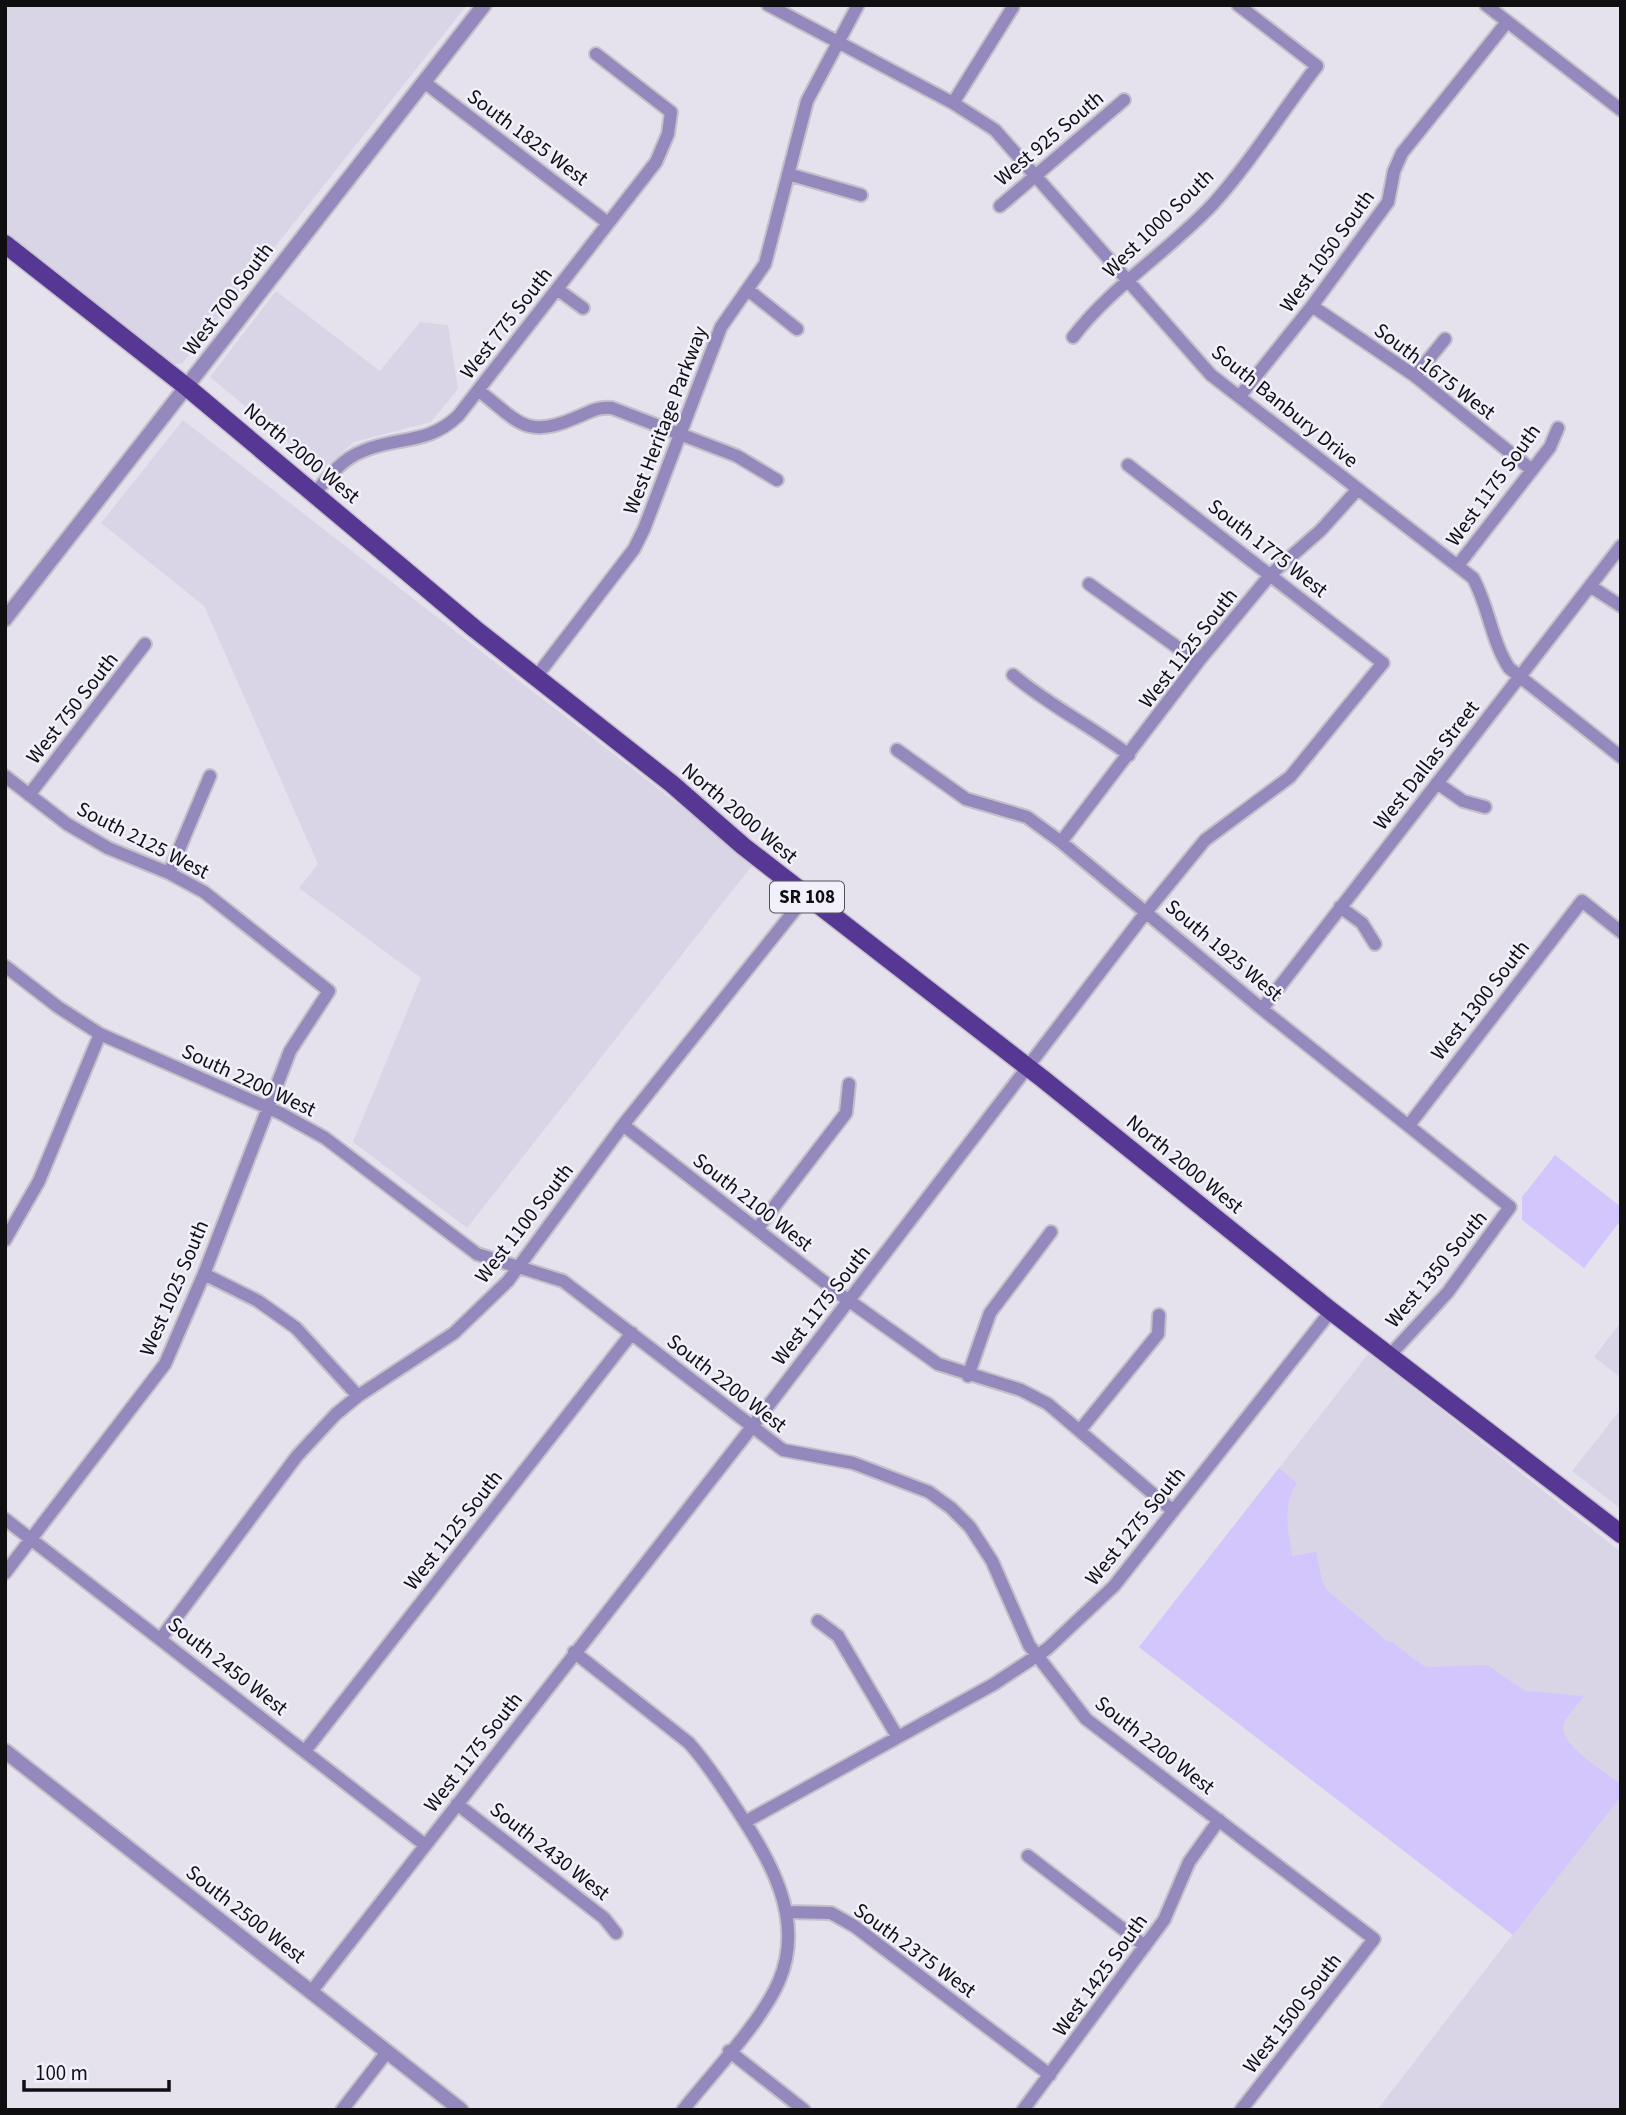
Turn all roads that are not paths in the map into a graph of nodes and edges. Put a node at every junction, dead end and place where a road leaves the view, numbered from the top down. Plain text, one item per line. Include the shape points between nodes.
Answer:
1 (484, 5) edge
2 (768, 5) edge
3 (858, 5) edge
4 (1238, 5) edge
5 (1486, 5) edge
6 (1013, 7) dead end
7 (1507, 22) junction
8 (839, 45) junction
9 (596, 54) dead end
10 (424, 82) junction
11 (1124, 100) dead end
12 (953, 103) junction
13 (1621, 110) edge
14 (788, 174) junction
15 (1033, 176) junction
16 (861, 195) dead end
17 (1000, 206) dead end
18 (608, 223) junction
19 (5, 244) edge
20 (1128, 283) junction
21 (557, 289) junction
22 (748, 290) junction
23 (1312, 306) junction
24 (583, 309) dead end
25 (797, 329) dead end
26 (1073, 337) dead end
27 (1445, 339) dead end
28 (1415, 376) junction
29 (188, 388) junction
30 (478, 390) junction
31 (1240, 396) junction
32 (1558, 428) dead end
33 (681, 434) junction
34 (1128, 465) dead end
35 (1532, 470) junction
36 (777, 480) dead end
37 (1357, 490) junction
38 (315, 493) junction
39 (1621, 546) edge
40 (1459, 564) junction
41 (1271, 574) junction
42 (1089, 584) dead end
43 (1590, 586) junction
44 (1621, 606) edge
45 (5, 619) edge
46 (145, 644) dead end
47 (1198, 662) junction
48 (1383, 663) joint
49 (1013, 675) dead end
50 (536, 677) junction
51 (1520, 677) junction
52 (897, 750) dead end
53 (1129, 755) junction
54 (1621, 757) edge
55 (5, 776) edge
56 (210, 776) dead end
57 (1437, 783) junction
58 (29, 794) junction
59 (1485, 807) dead end
60 (1061, 842) junction
61 (169, 873) junction
62 (806, 896) junction
63 (1340, 907) junction
64 (1147, 911) junction
65 (1621, 932) edge
66 (1375, 944) dead end
67 (5, 967) edge
68 (329, 990) joint
69 (1262, 1009) junction
70 (100, 1034) junction
71 (1029, 1068) junction
72 (849, 1084) dead end
73 (267, 1107) junction
74 (624, 1125) junction
75 (1409, 1125) junction
76 (1510, 1207) joint
77 (10, 1221) edge
78 (757, 1229) junction
79 (1051, 1232) dead end
80 (5, 1240) edge
81 (518, 1268) junction
82 (204, 1274) junction
83 (848, 1300) junction
84 (1331, 1311) junction
85 (1159, 1314) dead end
86 (632, 1333) junction
87 (1390, 1355) junction
88 (968, 1376) junction
89 (358, 1396) junction
90 (752, 1427) junction
91 (1081, 1429) junction
92 (1173, 1511) junction
93 (5, 1519) edge
94 (1621, 1534) edge
95 (31, 1539) junction
96 (5, 1573) edge
97 (818, 1621) dead end
98 (161, 1637) junction
99 (574, 1652) junction
100 (1036, 1656) junction
101 (897, 1736) junction
102 (5, 1751) edge
103 (305, 1751) junction
104 (457, 1804) junction
105 (1219, 1820) junction
106 (746, 1822) junction
107 (425, 1845) junction
108 (1028, 1856) dead end
109 (787, 1912) junction
110 (616, 1933) dead end
111 (1374, 1939) joint
112 (1145, 1946) junction
113 (311, 1992) junction
114 (387, 2052) junction
115 (729, 2052) junction
116 (1050, 2075) junction
117 (342, 2110) edge
118 (461, 2110) edge
119 (683, 2110) edge
120 (804, 2110) edge
121 (1023, 2110) edge
122 (1241, 2110) edge

1 - 10 street, West 700 South
2 - 8 street, South Banbury Drive
3 - 8 street, West Heritage Parkway
4 - 20 street, West 1000 South via 1317,66 1213,203
5 - 7 street
6 - 12 street
7 - 13 street
7 - 23 street, West 1050 South via 1402,153 1388,202
8 - 12 street, South Banbury Drive
8 - 14 street, West Heritage Parkway via 807,101
9 - 18 street, West 775 South via 671,112 656,162
10 - 18 street, South 1825 West
10 - 29 street, West 700 South
11 - 15 street, West 925 South
12 - 15 street, South Banbury Drive via 995,130
14 - 16 street
14 - 22 street, West Heritage Parkway via 765,264
15 - 17 street, West 925 South
15 - 20 street, South Banbury Drive
18 - 21 street, West 775 South
19 - 29 main road, North 2000 West / SR 108
20 - 26 street, West 1000 South via 1095,307
20 - 31 street, South Banbury Drive via 1211,375
21 - 24 street
21 - 30 street, West 775 South
22 - 25 street
22 - 33 street, West Heritage Parkway via 720,327
23 - 28 street, South 1675 West
23 - 31 street, West 1050 South
27 - 28 street
28 - 35 street, South 1675 West
29 - 38 main road, North 2000 West / SR 108
29 - 45 street, West 700 South
30 - 33 street via 531,428 548,429 606,407
30 - 38 street, West 775 South via 441,430 351,456
31 - 37 street, South Banbury Drive
32 - 35 street, West 1175 South
33 - 36 street via 737,456
33 - 50 street, West Heritage Parkway via 634,549
34 - 41 street, South 1775 West
35 - 40 street, West 1175 South
37 - 40 street, South Banbury Drive
37 - 41 street, West 1125 South
38 - 50 main road, North 2000 West / SR 108
39 - 43 street, West Dallas Street
40 - 51 street, South Banbury Drive via 1483,594 1499,653
41 - 47 street, West 1125 South
41 - 48 street, South 1775 West
42 - 47 street
43 - 44 street
43 - 51 street, West Dallas Street
46 - 58 street, West 750 South
47 - 53 street, West 1125 South
48 - 64 street, West 1175 South via 1290,778 1205,840
49 - 53 street via 1059,711 1096,730
50 - 62 main road, North 2000 West / SR 108
51 - 54 street, South Banbury Drive
51 - 57 street, West Dallas Street
52 - 60 street, South 1925 West via 966,799 1027,817
53 - 60 street, West 1125 South
55 - 58 street, South 2125 West
56 - 61 street
57 - 59 street via 1463,801
57 - 63 street, West Dallas Street
58 - 61 street, South 2125 West via 108,848
60 - 64 street, South 1925 West
61 - 68 street, South 2125 West via 204,892
62 - 71 main road, North 2000 West / SR 108
62 - 74 street, West 1100 South
63 - 66 street via 1362,923
63 - 69 street, West Dallas Street
64 - 69 street, South 1925 West
64 - 71 street, West 1175 South
65 - 75 street, West 1300 South via 1582,901
67 - 70 street, South 2200 West
68 - 73 street, West 1025 South via 290,1051
69 - 75 street, South 1925 West
70 - 73 street, South 2200 West
70 - 77 street via 39,1181
71 - 83 street, West 1175 South
71 - 84 main road, North 2000 West / SR 108
72 - 78 street via 846,1113
73 - 81 street, South 2200 West via 325,1138 477,1254
73 - 82 street, West 1025 South
74 - 78 street, South 2100 West
74 - 81 street, West 1100 South
75 - 76 street, South 1925 West
76 - 87 street, West 1350 South via 1447,1292
77 - 80 street
78 - 83 street, South 2100 West
79 - 88 street via 990,1313
81 - 86 street, South 2200 West via 562,1280
81 - 89 street, West 1100 South via 454,1333
82 - 89 street via 258,1301 296,1328
82 - 95 street, West 1025 South via 165,1364
83 - 88 street, South 2100 West via 938,1364
83 - 90 street, West 1175 South
84 - 87 main road, North 2000 West / SR 108
84 - 92 street, West 1275 South
85 - 91 street via 1158,1334
86 - 90 street, South 2200 West
86 - 103 street, West 1125 South
87 - 94 main road, North 2000 West / SR 108
88 - 91 street, South 2100 West via 1021,1390
89 - 98 street, West 1100 South via 297,1457
90 - 99 street, West 1175 South
90 - 100 street, South 2200 West via 783,1450 853,1463 929,1492 951,1508 992,1560 1019,1628
91 - 92 street, South 2100 West
92 - 100 street, West 1275 South via 1114,1586
93 - 95 street, South 2450 West
95 - 96 street, West 1025 South
95 - 98 street, South 2450 West
97 - 101 street via 838,1636
98 - 103 street, South 2450 West
99 - 104 street, West 1175 South
99 - 106 street via 689,1743
100 - 101 street, West 1275 South
100 - 105 street, South 2200 West via 1086,1719
101 - 106 street, West 1275 South
102 - 113 street, South 2500 West
103 - 107 street, South 2450 West
104 - 107 street, West 1175 South
104 - 110 street, South 2430 West via 604,1918
105 - 111 street, South 2200 West
105 - 112 street, West 1425 South via 1189,1862 1164,1920
106 - 109 street via 781,1889
107 - 113 street, West 1175 South
108 - 112 street
109 - 115 street via 789,1946 779,1981
109 - 116 street, South 2375 West via 831,1913 854,1926
111 - 122 street, West 1500 South
112 - 116 street, West 1425 South
113 - 114 street, South 2500 West
114 - 117 street
114 - 118 street, South 2500 West
115 - 119 street
115 - 120 street
116 - 121 street, West 1425 South

